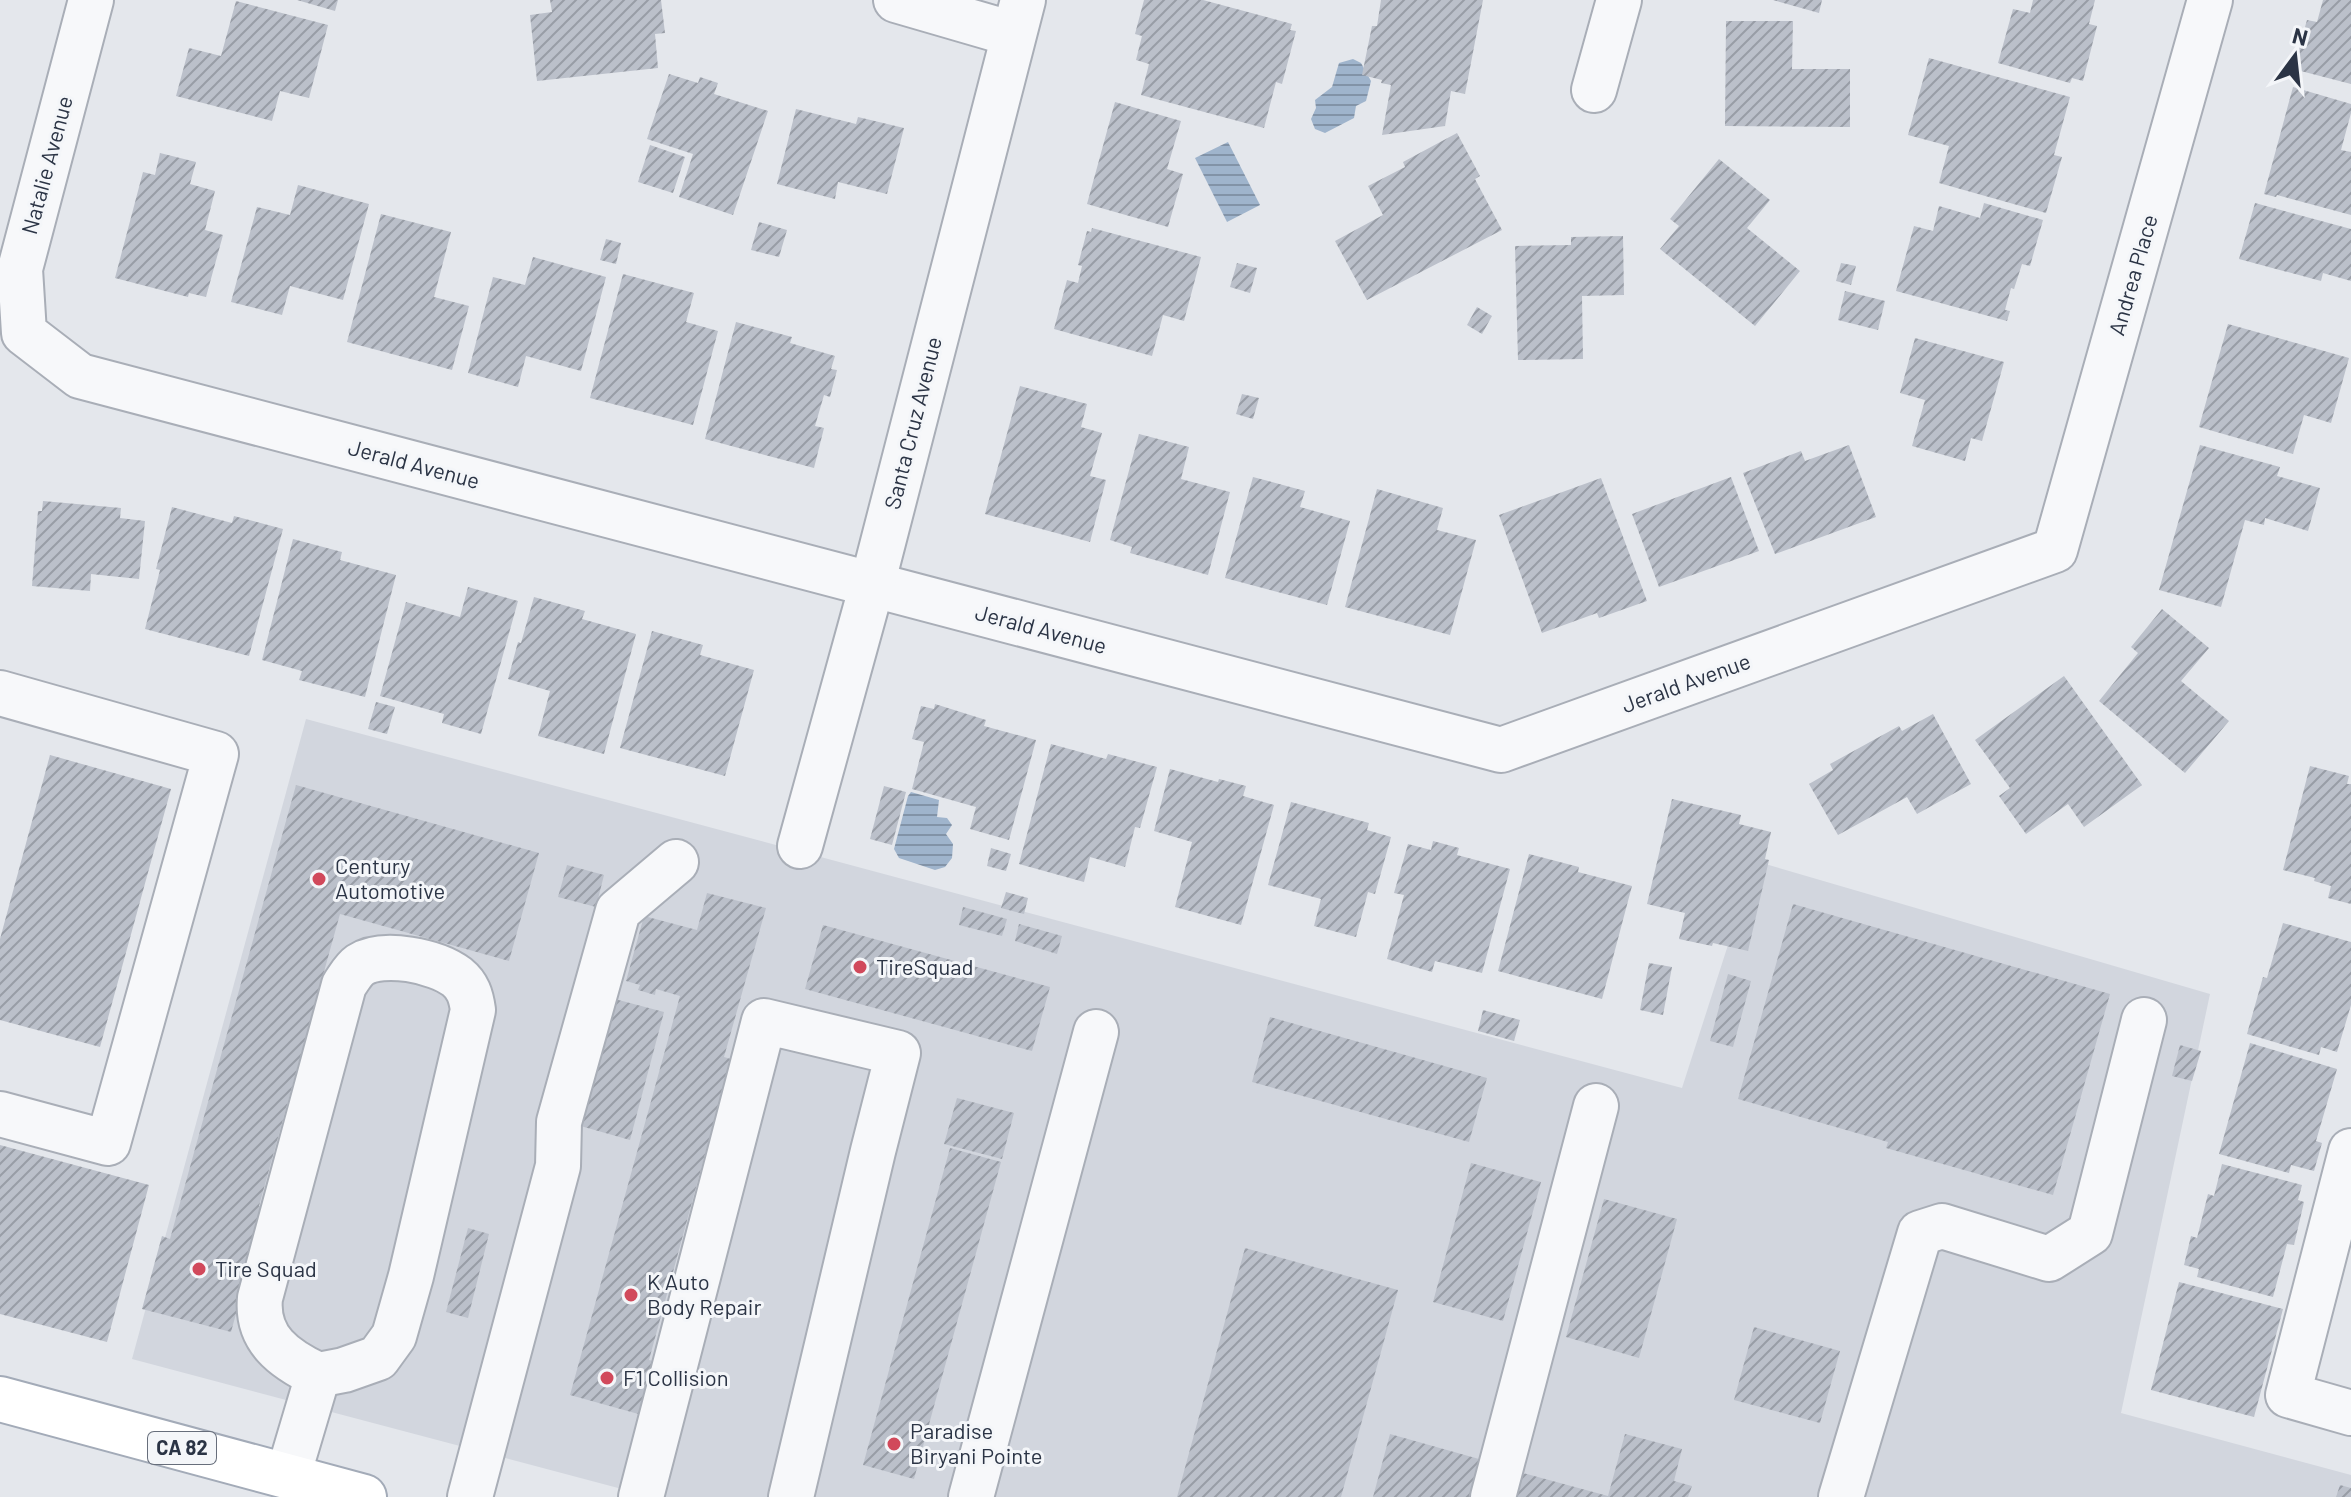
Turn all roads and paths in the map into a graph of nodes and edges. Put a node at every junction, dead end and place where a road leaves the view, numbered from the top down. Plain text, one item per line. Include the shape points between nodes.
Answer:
1 (91, 0) edge
2 (896, 0) edge
3 (1619, 0) edge
4 (2210, 0) edge
5 (1018, 17) edge
6 (1594, 90) dead end
7 (24, 333) joint
8 (2055, 550) joint
9 (872, 585) junction
10 (0, 693) edge
11 (800, 846) dead end
12 (676, 862) dead end
13 (2144, 1020) dead end
14 (1096, 1032) dead end
15 (1596, 1106) dead end
16 (0, 1114) edge
17 (2351, 1151) edge
18 (318, 1375) junction
19 (0, 1399) edge
20 (2351, 1413) edge
21 (288, 1476) junction
22 (364, 1497) edge
23 (470, 1497) edge
24 (641, 1497) edge
25 (791, 1497) edge
26 (971, 1497) edge
27 (1493, 1497) edge
28 (1841, 1497) edge

1 - 7 street, Natalie Avenue via 20,269
2 - 5 street
3 - 6 street
4 - 8 street, Andrea Place
5 - 9 street, Santa Cruz Avenue
7 - 9 street, Jerald Avenue via 80,376
8 - 9 street, Jerald Avenue via 1501,750
9 - 11 street, Santa Cruz Avenue
10 - 16 street via 216,754 108,1143
12 - 23 street via 618,911 559,1122 558,1166
13 - 28 street via 2090,1233 2049,1259 1942,1226 1920,1233
14 - 26 street
15 - 27 street
17 - 20 street via 2288,1395
18 - 18 street via 378,1358 394,1336 411,1276 473,1010 471,993 456,976 421,962 380,958 363,963 344,985 260,1298 258,1314 280,1354
18 - 21 street
19 - 21 main road, CA 82
21 - 22 main road, CA 82
24 - 25 street via 764,1021 898,1053

